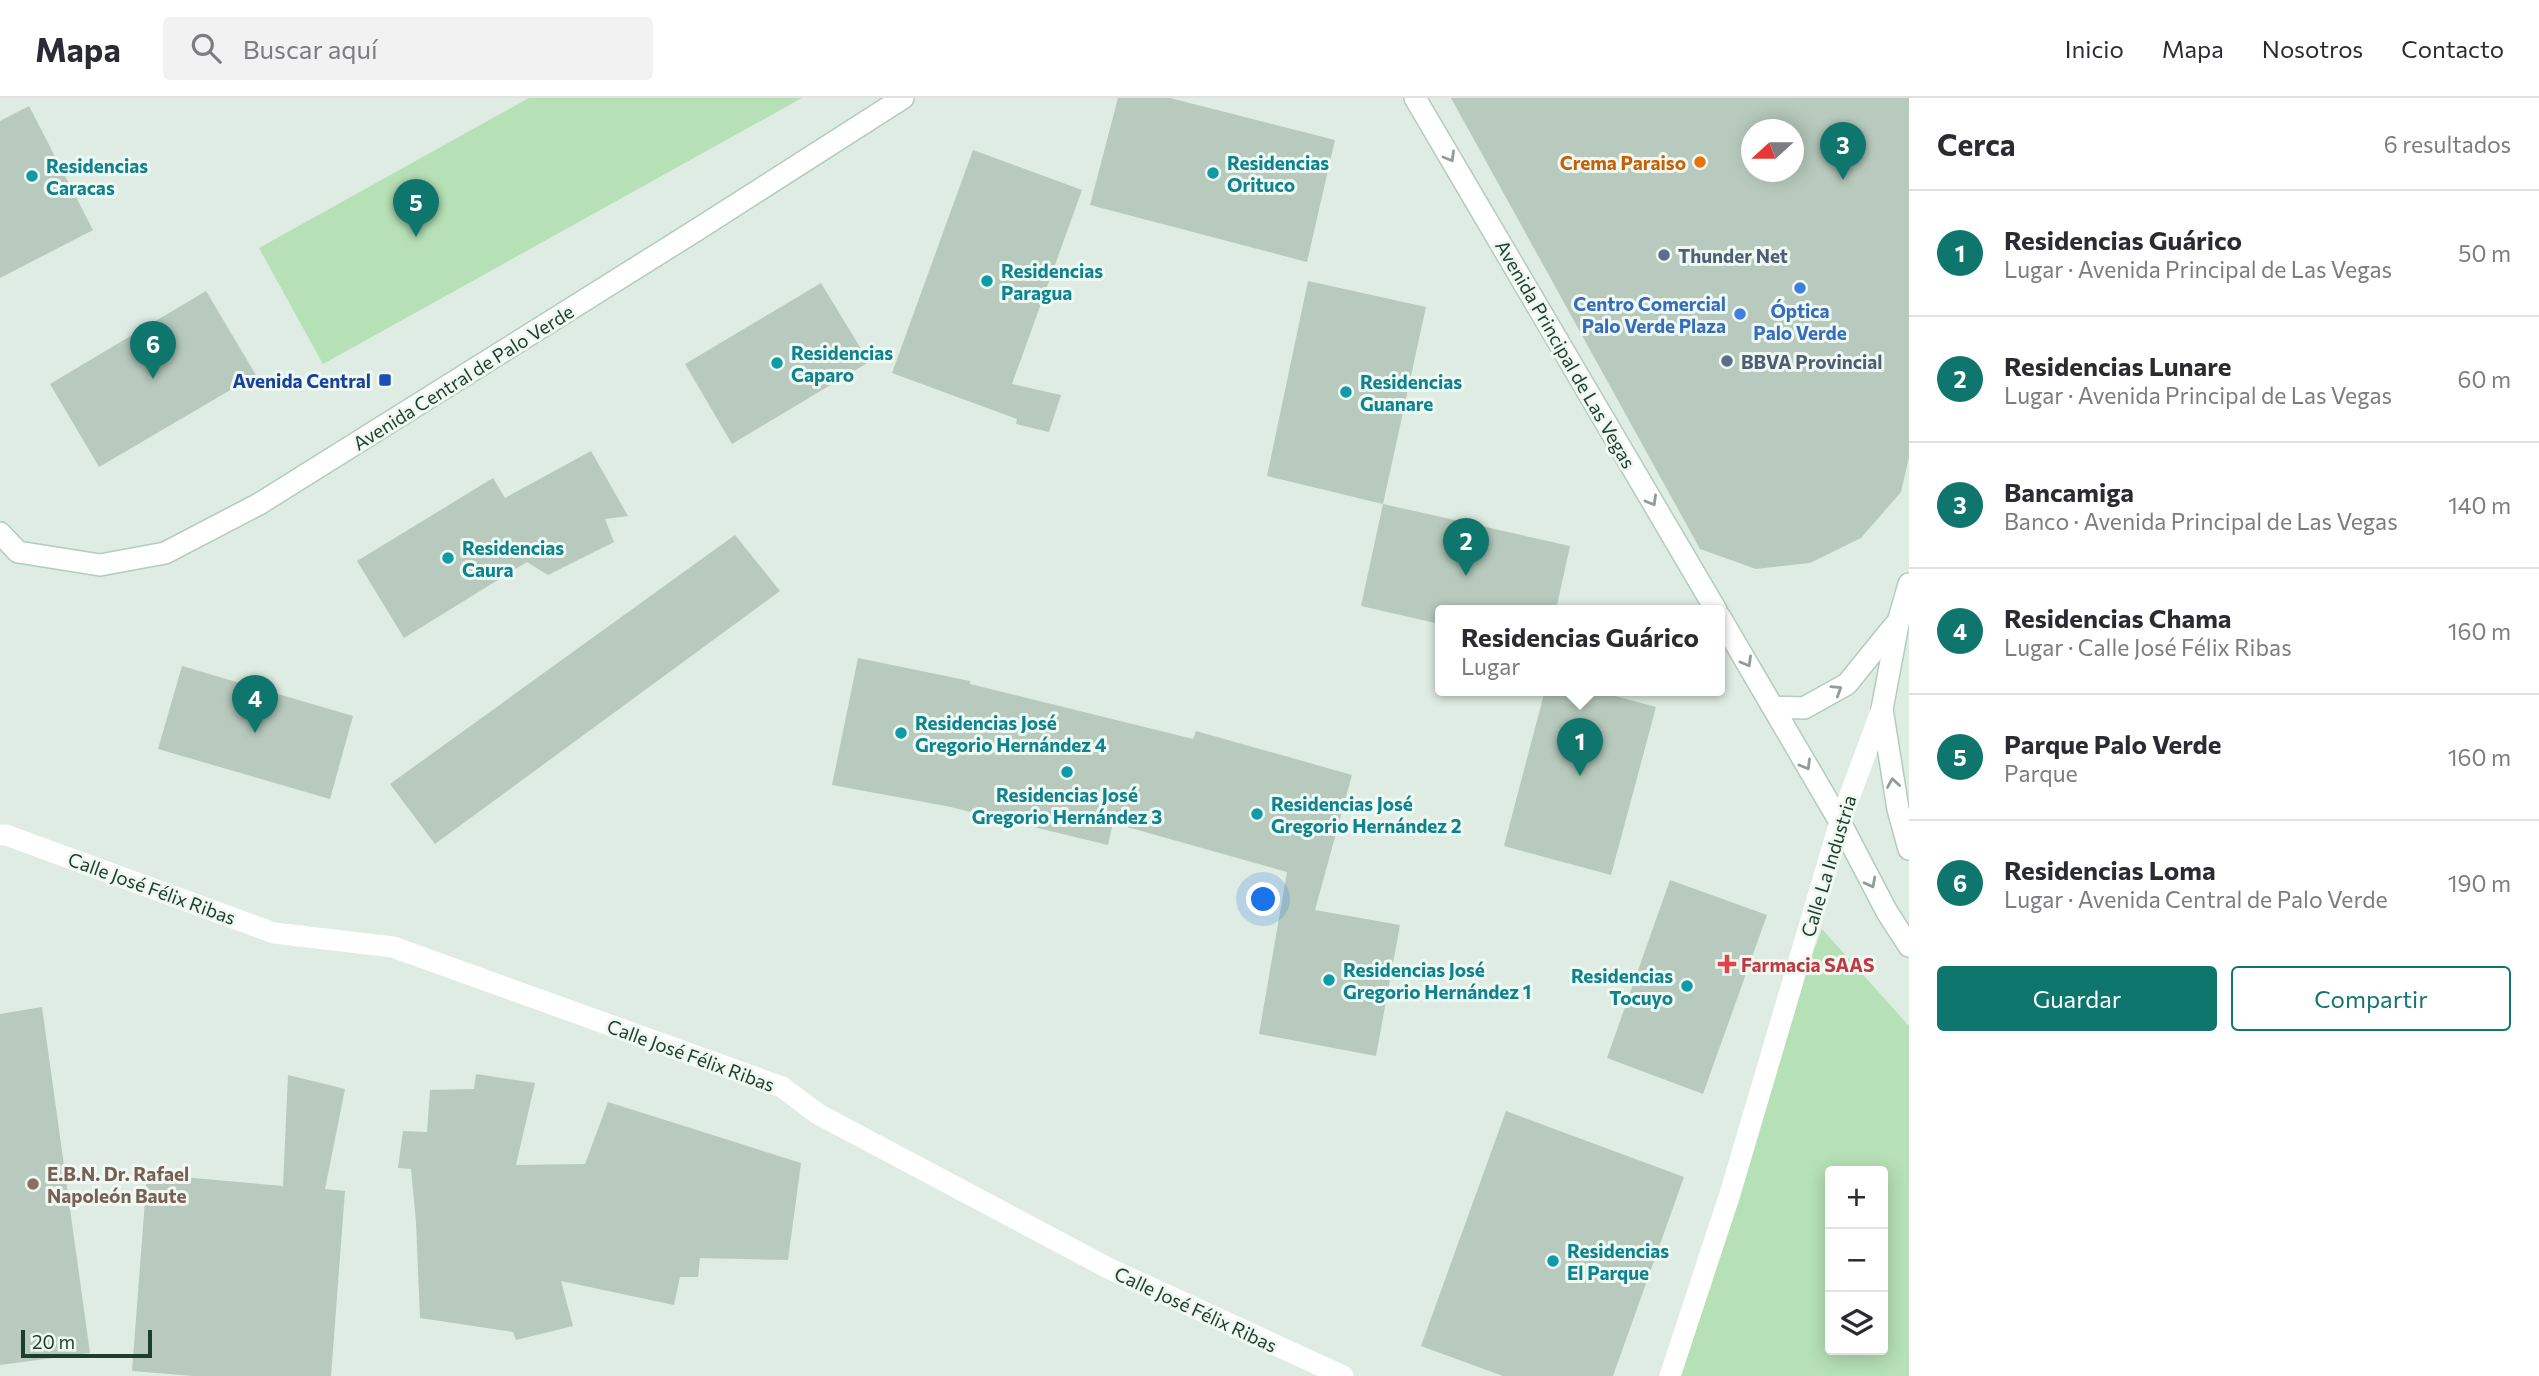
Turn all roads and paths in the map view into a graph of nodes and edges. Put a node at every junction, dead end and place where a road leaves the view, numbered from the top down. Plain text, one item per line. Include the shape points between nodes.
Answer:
1 (902, 98) edge
2 (1415, 98) edge
3 (0, 533) edge
4 (1909, 584) edge
5 (1713, 605) edge
6 (1899, 619) junction
7 (1725, 625) edge
8 (1773, 707) junction
9 (1882, 709) junction
10 (1840, 822) junction
11 (0, 835) edge
12 (1909, 849) edge
13 (1909, 946) edge
14 (1343, 1376) edge
15 (1670, 1376) edge

1 - 3 street, Avenida Central de Palo Verde via 270,497 165,553 100,565 18,552
2 -> 5 street, Avenida Principal de Las Vegas
4 - 6 street, Calle La Industria
8 -> 6 street, Calle La Industria via 1804,708 1847,684
6 - 9 street, Calle La Industria
7 -> 8 street
8 -> 10 street
9 - 10 street, Calle La Industria
12 -> 9 street
10 -> 13 street
10 - 15 street, Calle La Industria via 1730,1194
11 - 14 street, Calle José Félix Ribas via 274,933 393,947 782,1087 818,1114 1108,1268

